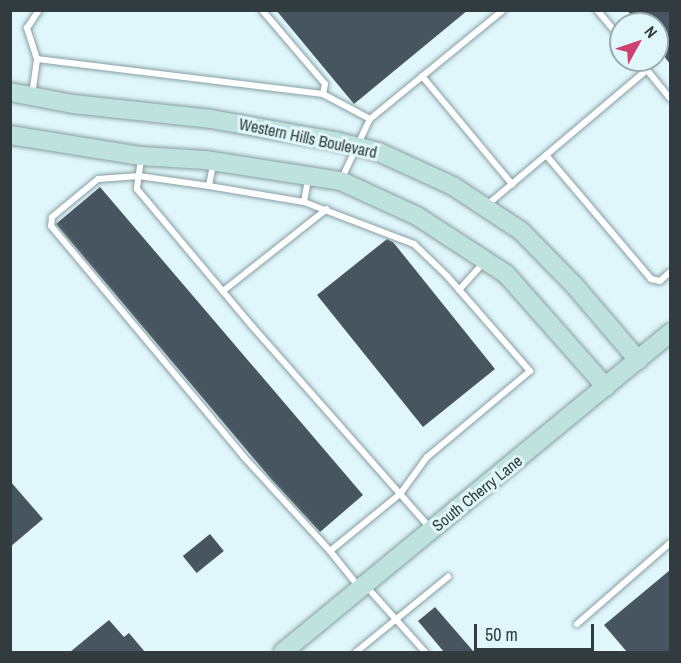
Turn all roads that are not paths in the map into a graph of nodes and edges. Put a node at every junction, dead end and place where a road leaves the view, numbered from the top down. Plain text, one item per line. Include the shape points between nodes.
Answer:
1 (39, 10) edge
2 (262, 10) edge
3 (503, 10) edge
4 (597, 10) edge
5 (609, 24) edge
6 (37, 59) junction
7 (645, 72) edge
8 (649, 72) edge
9 (422, 76) junction
10 (10, 92) edge
11 (323, 94) junction
12 (32, 96) junction
13 (670, 98) edge
14 (370, 119) junction
15 (10, 135) edge
16 (356, 146) junction
17 (546, 155) junction
18 (141, 156) junction
19 (214, 161) junction
20 (309, 175) junction
21 (139, 176) junction
22 (341, 181) junction
23 (512, 184) junction
24 (209, 186) junction
25 (304, 202) junction
26 (485, 206) junction
27 (327, 209) junction
28 (486, 260) junction
29 (670, 272) edge
30 (459, 290) junction
31 (223, 291) junction
32 (668, 339) edge
33 (638, 360) junction
34 (606, 387) junction
35 (400, 494) junction
36 (432, 530) junction
37 (670, 543) edge
38 (330, 551) junction
39 (448, 577) dead end
40 (363, 587) junction
41 (396, 619) junction
42 (577, 624) dead end
43 (283, 652) edge
44 (356, 652) edge
45 (425, 652) edge

1 - 6 lane via 27,28
2 - 11 lane via 325,84
3 - 9 lane
4 - 5 lane
6 - 11 lane
6 - 12 lane
7 - 17 lane
8 - 13 lane
9 - 14 lane
9 - 23 lane
10 - 12 street, Western Hills Boulevard
11 - 14 lane
12 - 16 street, Western Hills Boulevard via 73,105 211,119
14 - 16 lane
15 - 18 street
16 - 22 lane
16 - 26 street, Western Hills Boulevard via 411,166
17 - 23 lane
17 - 29 lane via 651,279 660,281
18 - 19 street
18 - 21 lane
19 - 20 street
19 - 24 lane
20 - 22 street
20 - 25 lane
21 - 24 lane
21 - 31 lane via 137,189
21 - 38 lane via 98,179 52,216 51,226 243,456
22 - 28 street via 417,216
23 - 26 lane
24 - 25 lane
25 - 27 lane
26 - 33 street, Western Hills Boulevard via 545,253
27 - 30 lane via 414,244
27 - 31 lane
28 - 30 lane
28 - 34 street via 506,274
30 - 35 lane via 530,371 427,457
31 - 35 lane
32 - 33 street, South Cherry Lane
33 - 34 street, South Cherry Lane
34 - 36 street, South Cherry Lane
35 - 36 lane
35 - 38 lane
36 - 40 street, South Cherry Lane
37 - 42 lane
38 - 40 lane
39 - 41 lane
40 - 41 lane
40 - 43 street, South Cherry Lane
41 - 44 lane
41 - 45 lane

